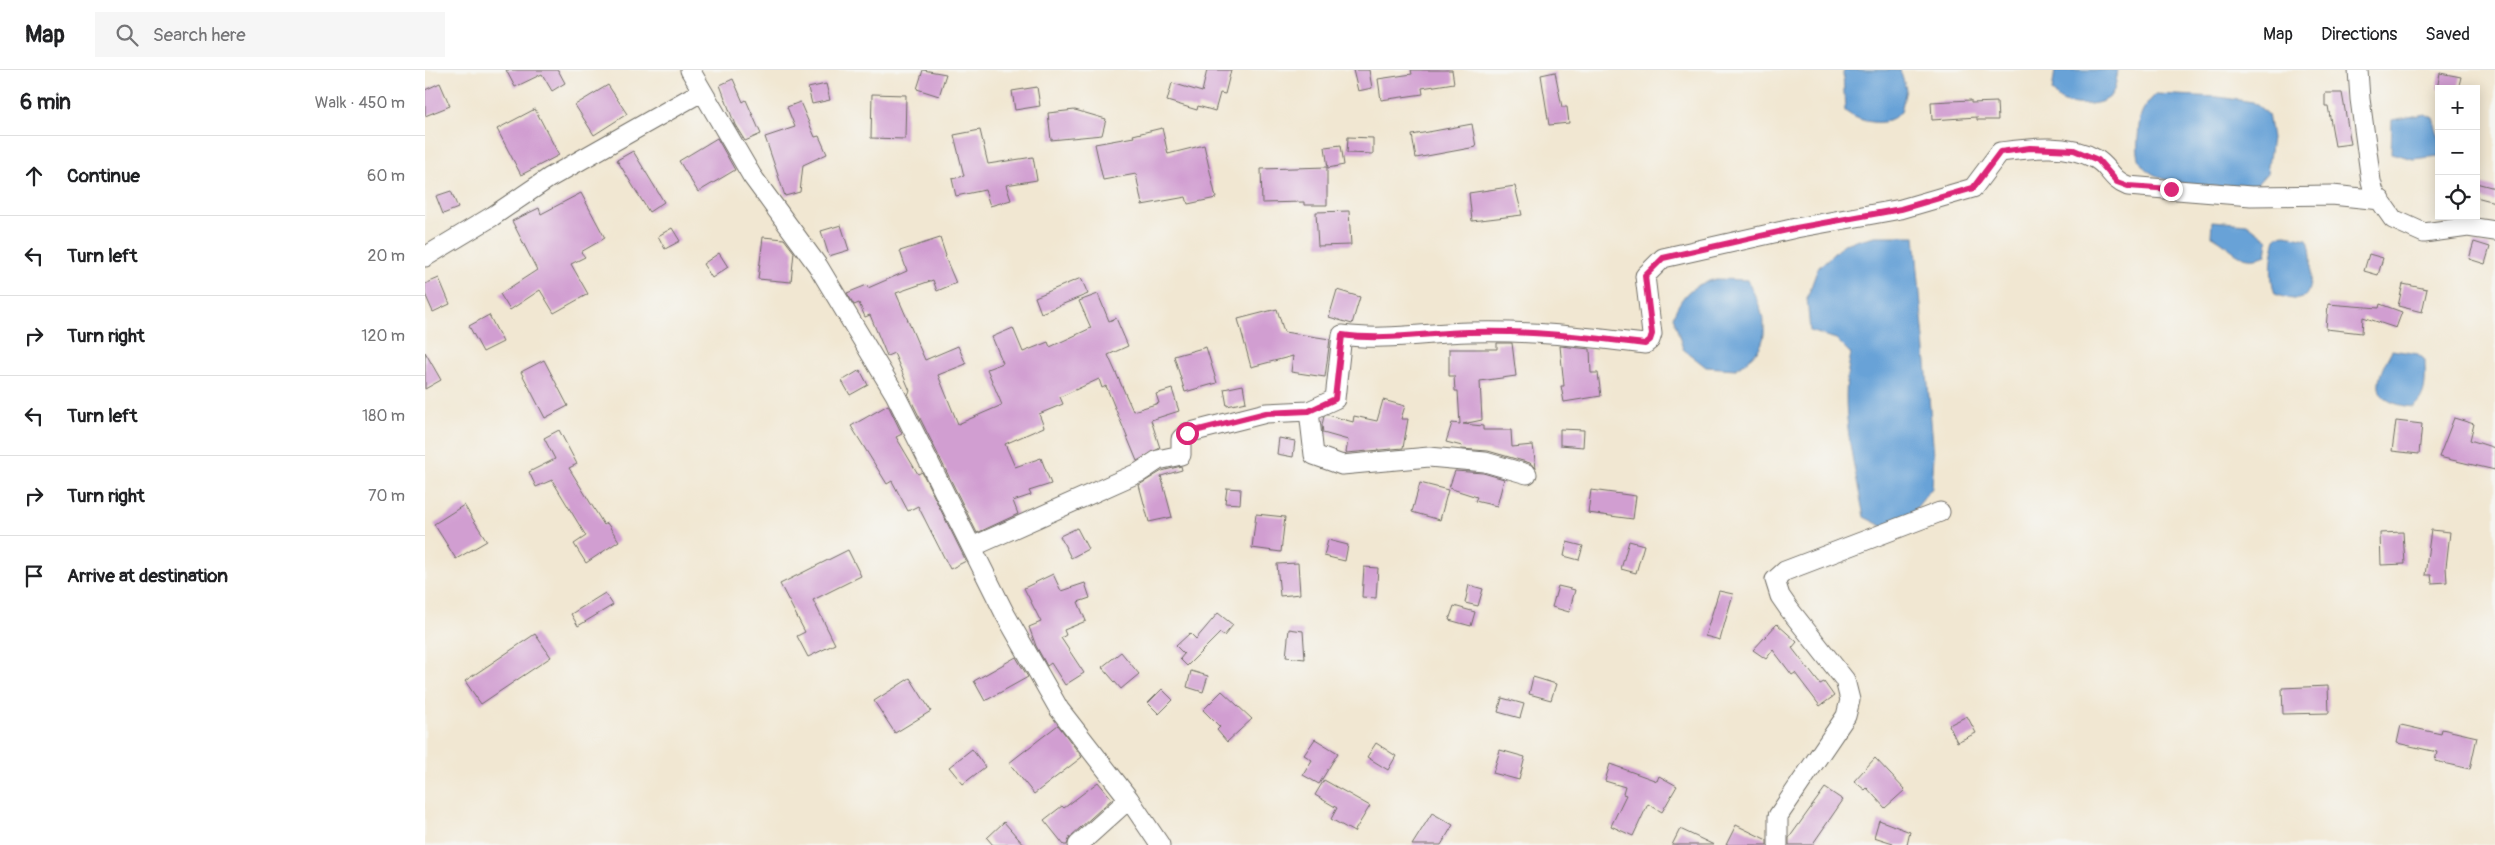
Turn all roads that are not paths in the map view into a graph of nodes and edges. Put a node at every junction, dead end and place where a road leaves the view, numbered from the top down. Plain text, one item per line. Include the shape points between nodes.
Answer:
1 (690, 70) edge
2 (2358, 70) edge
3 (701, 92) junction
4 (2381, 200) junction
5 (2495, 231) edge
6 (425, 257) edge
7 (1309, 411) junction
8 (1527, 474) dead end
9 (1940, 512) dead end
10 (972, 547) junction
11 (1129, 799) junction
12 (1078, 845) edge
13 (1160, 845) edge
14 (1778, 845) edge

1 - 3 street
2 - 4 street via 2371,181
3 - 6 street via 549,178
3 - 10 street via 752,176 817,266 895,394
4 - 5 street via 2393,219 2424,233 2468,227
4 - 7 street via 2332,195 2251,196 2128,186 2117,182 2098,160 2074,150 2030,148 2000,152 1973,188 1901,209 1796,228 1663,258 1645,276 1652,334 1645,344 1574,336 1469,332 1369,339 1342,335 1335,399
7 - 8 street via 1314,455 1342,465 1429,457 1485,462
7 - 10 street via 1266,413 1187,433 1181,439 1181,455 1158,460 1140,472
9 - 14 street via 1785,572 1775,580 1789,609 1845,680 1850,700 1846,716 1778,816
10 - 11 street via 1005,614 1059,708
11 - 12 street
11 - 13 street

